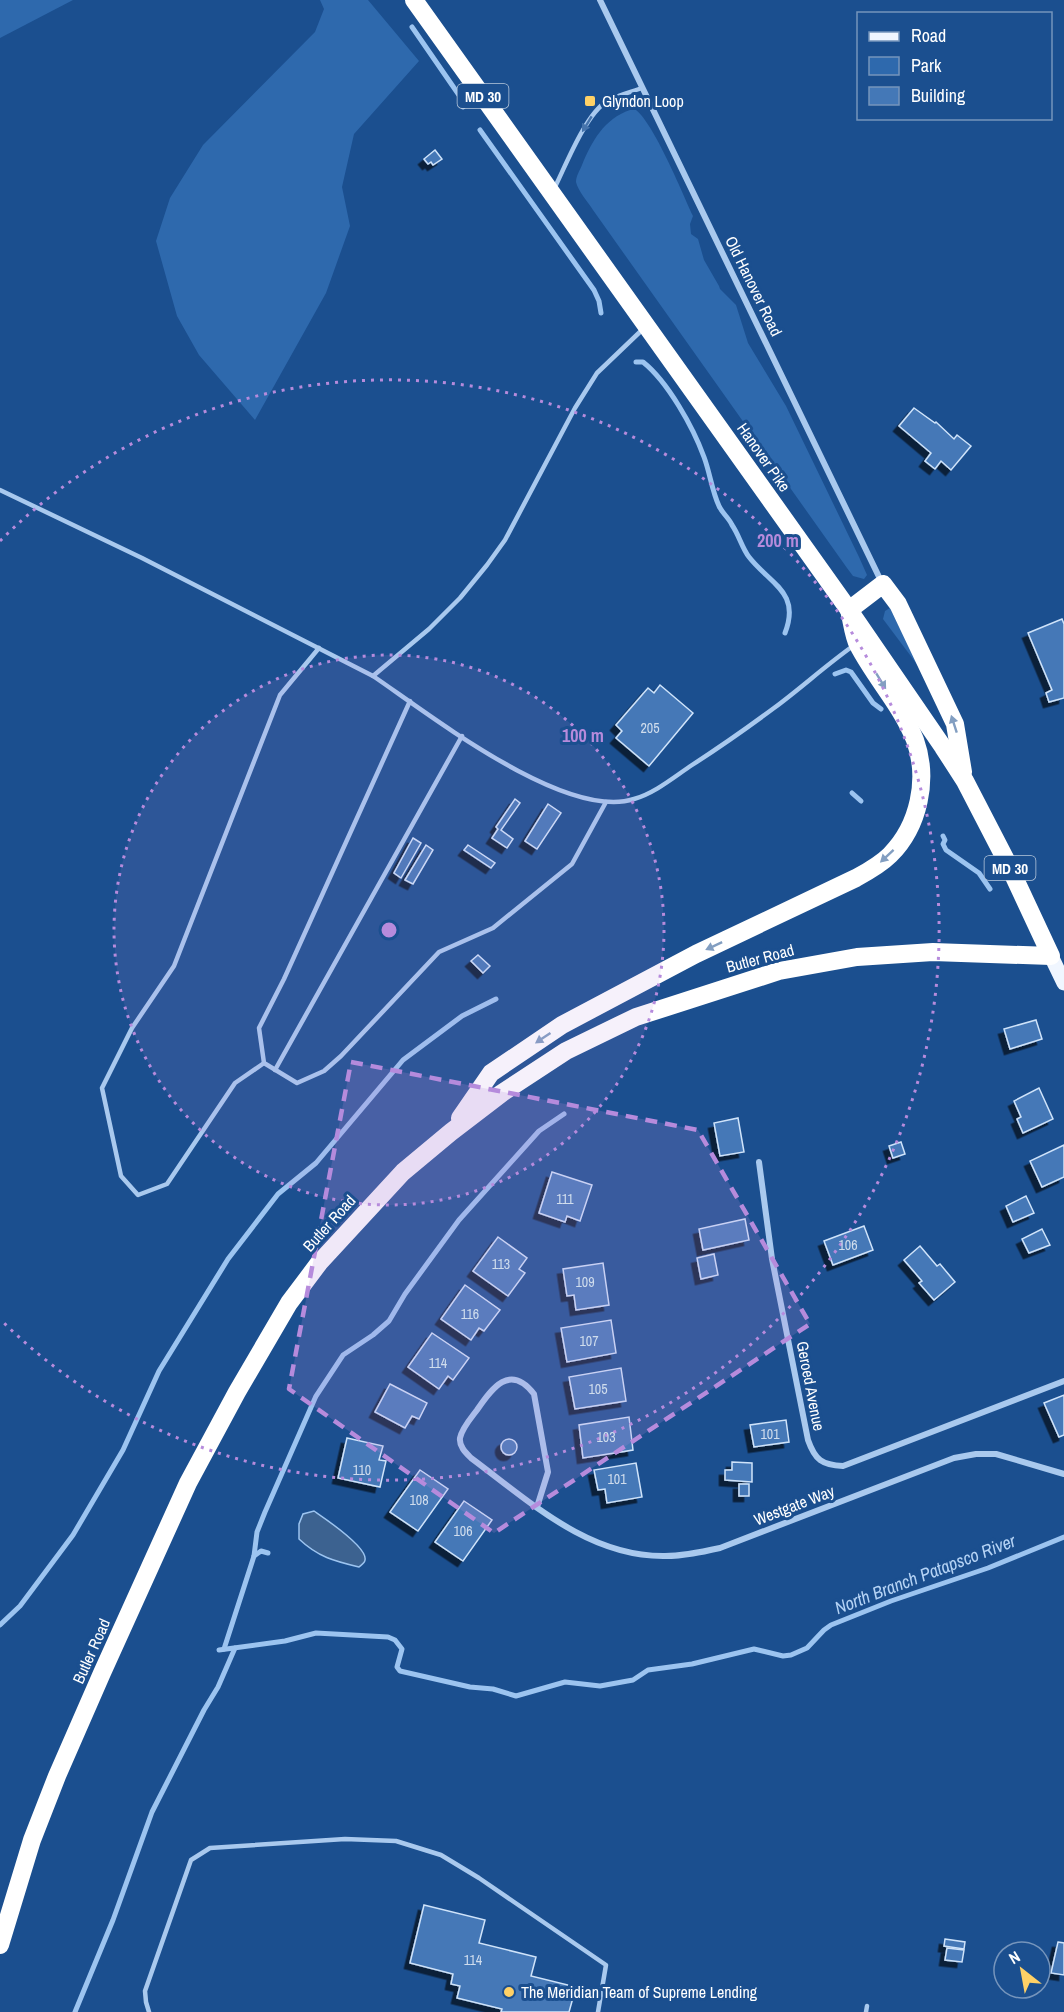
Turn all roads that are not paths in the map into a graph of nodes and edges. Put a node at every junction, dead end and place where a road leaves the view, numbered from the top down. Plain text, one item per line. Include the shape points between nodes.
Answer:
1 (414, 0) edge
2 (600, 0) edge
3 (642, 88) junction
4 (553, 193) junction
5 (647, 326) junction
6 (0, 490) edge
7 (883, 584) junction
8 (849, 610) junction
9 (862, 639) junction
10 (319, 648) junction
11 (374, 676) junction
12 (410, 701) junction
13 (462, 736) junction
14 (965, 781) junction
15 (606, 802) junction
16 (1051, 956) junction
17 (1064, 982) edge
18 (264, 1064) junction
19 (275, 1070) junction
20 (451, 1132) junction
21 (759, 1162) dead end
22 (1064, 1381) edge
23 (1064, 1474) edge
24 (537, 1507) junction
25 (0, 1945) edge
26 (149, 2012) edge
27 (598, 2012) edge

1 - 4 highway, Hanover Pike / MD 30
2 - 3 street, Old Hanover Road
3 -> 4 lane via 596,110
3 - 7 street, Old Hanover Road
4 - 5 highway, Hanover Pike / MD 30
5 - 8 highway, Hanover Pike / MD 30
5 - 11 lane via 597,373 510,532 487,564 429,629
6 - 10 lane
7 - 8 highway
14 -> 7 highway via 955,724 898,604
8 - 9 highway
9 - 14 highway, MD 30
9 - 15 lane via 746,728 658,788 634,800
9 -> 20 highway via 904,717 920,758 919,802 897,847 874,868 696,954 562,1025 490,1073
10 - 11 lane
10 - 18 lane via 280,695 174,966 132,1028 102,1089 121,1176 138,1195 167,1184 235,1083
11 - 12 lane
12 - 13 lane
12 - 18 lane via 259,1028
13 - 15 lane via 546,786
13 - 19 lane
14 - 16 highway, MD 30
15 - 19 lane via 572,864 493,928 439,952 324,1071 297,1083
16 - 17 main road, MD 30
16 - 20 highway, Butler Road via 933,952 857,957 779,971 636,1017 566,1052
18 - 19 lane
20 - 25 highway, Butler Road via 397,1178 319,1263 289,1303 242,1383 188,1483 78,1727 32,1840
21 - 22 street, Geroed Avenue via 772,1259 808,1440 820,1461 843,1466
23 - 24 street, Westgate Way via 996,1454 954,1458 720,1548 664,1557 632,1553 585,1538
24 - 24 street, Westgate Way via 471,1458 460,1440 493,1387 513,1379 528,1386 534,1394 548,1472
26 - 27 lane via 145,1991 191,1860 210,1848 345,1839 396,1841 441,1855 479,1878 606,1965

